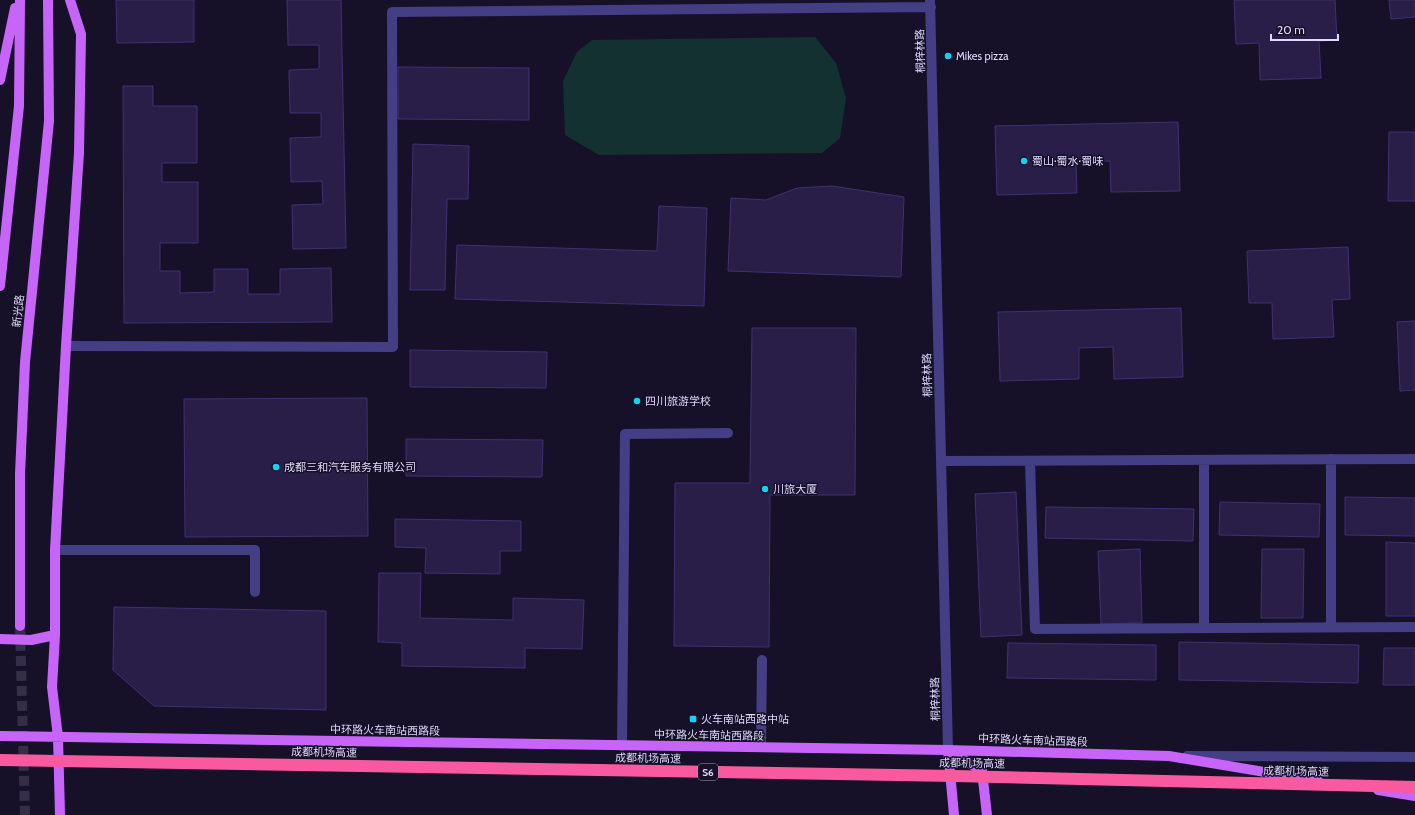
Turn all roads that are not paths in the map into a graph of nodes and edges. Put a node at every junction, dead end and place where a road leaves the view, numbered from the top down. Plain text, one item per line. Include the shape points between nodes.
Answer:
1 (18, 0) edge
2 (48, 0) edge
3 (70, 0) edge
4 (930, 3) edge
5 (0, 80) edge
6 (0, 286) edge
7 (66, 346) junction
8 (728, 433) dead end
9 (1331, 459) junction
10 (1415, 459) edge
11 (1204, 460) junction
12 (941, 461) junction
13 (1030, 461) junction
14 (55, 550) junction
15 (255, 592) dead end
16 (20, 626) tunnel mouth
17 (1331, 627) junction
18 (1415, 627) edge
19 (1204, 628) junction
20 (55, 635) junction
21 (0, 639) edge
22 (762, 660) dead end
23 (0, 736) edge
24 (58, 737) junction
25 (622, 746) junction
26 (761, 747) junction
27 (948, 750) junction
28 (1169, 756) junction
29 (1415, 757) edge
30 (0, 760) edge
31 (1415, 787) edge
32 (1415, 796) edge
33 (60, 815) edge
34 (954, 815) edge
35 (987, 815) edge

1 - 5 main road
1 - 6 main road via 19,106
2 - 16 main road, 新光路 via 49,121 25,362 20,474
3 - 7 main road via 81,34 81,42 79,153
4 - 7 street via 392,12 393,347
4 - 12 street, 桐梓林路
7 - 14 main road
8 - 25 street via 625,434
9 - 10 street
9 - 11 street
9 - 17 street
11 - 13 street
11 - 19 street
12 - 13 street
12 - 27 street, 桐梓林路
13 - 19 street via 1035,629
14 - 15 street via 255,550
14 - 20 main road
17 - 18 street
17 - 19 street
20 - 21 main road via 31,640
20 - 24 main road via 52,687
22 - 26 street
23 - 24 main road, 中环路火车南站西路段
24 - 25 main road, 中环路火车南站西路段
24 - 33 main road
25 - 26 main road, 中环路火车南站西路段
26 - 27 main road, 中环路火车南站西路段
27 - 28 main road, 中环路火车南站西路段
27 - 34 main road
27 - 35 main road via 982,771
28 - 29 street
28 - 32 main road, 中环路火车南站西路段
30 - 31 highway, 成都机场高速 / S6, bridge via 947,776

